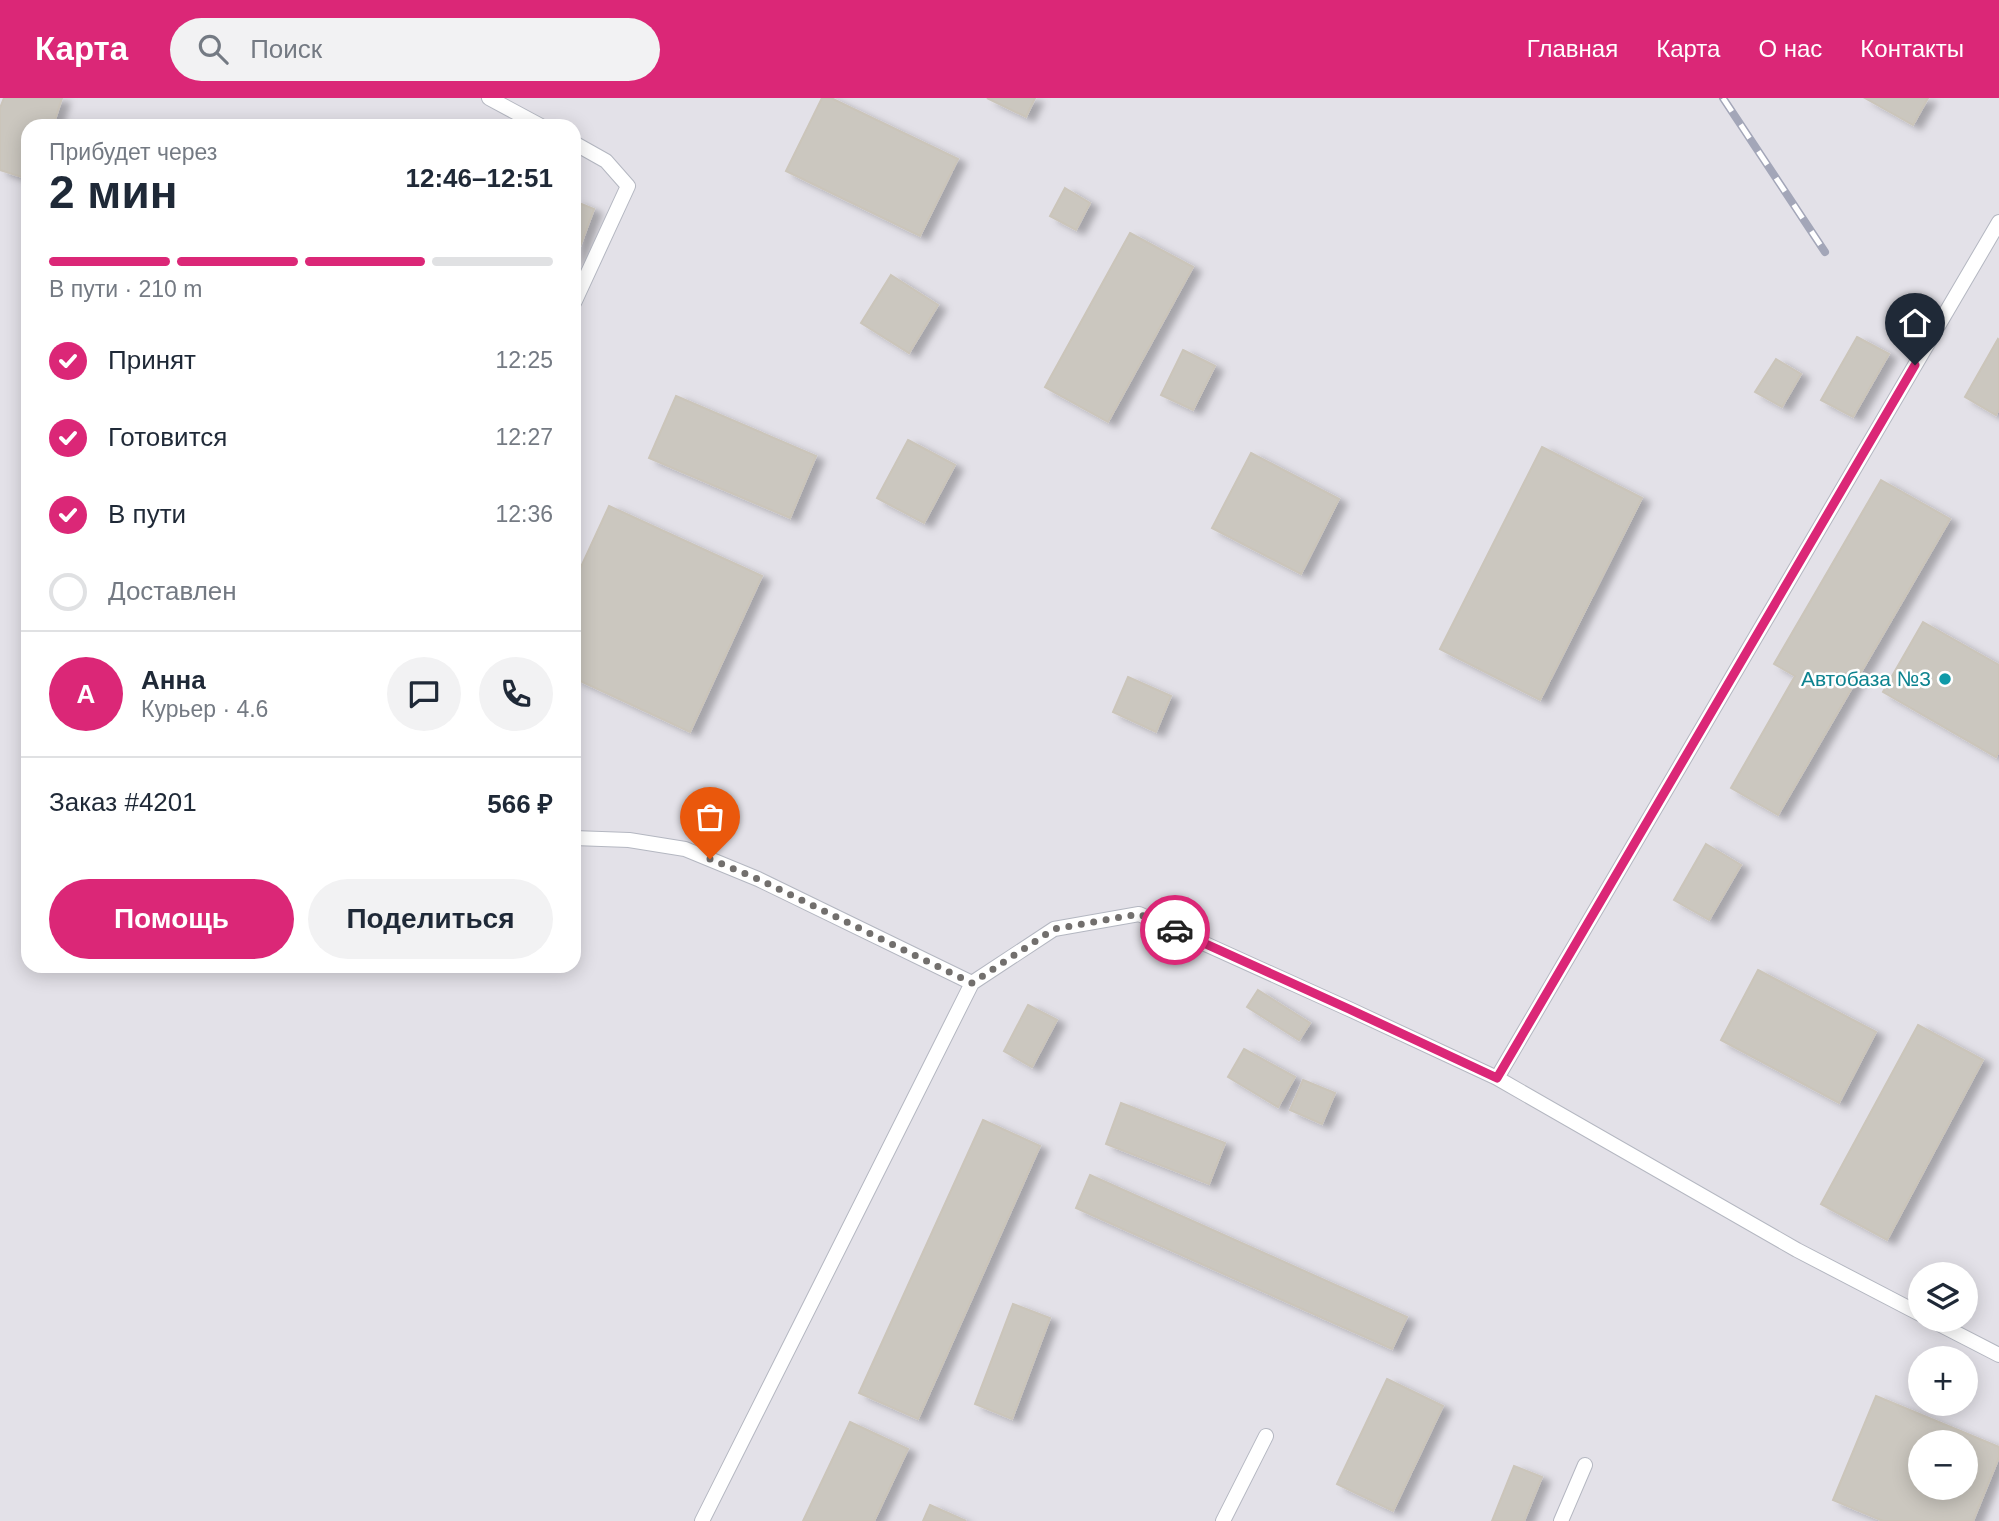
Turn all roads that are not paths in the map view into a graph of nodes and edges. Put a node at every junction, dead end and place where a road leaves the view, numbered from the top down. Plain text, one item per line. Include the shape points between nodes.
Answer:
1 (489, 98) edge
2 (528, 119) edge
3 (581, 148) edge
4 (1999, 222) edge
5 (581, 288) edge
6 (581, 838) edge
7 (972, 983) junction
8 (1497, 1078) junction
9 (1908, 1308) edge
10 (1954, 1332) edge
11 (1999, 1355) edge
12 (1266, 1436) dead end
13 (1585, 1465) dead end
14 (702, 1521) edge
15 (1223, 1521) edge
16 (1562, 1521) edge

1 - 2 lane
3 - 5 lane via 606,161 628,186
4 - 8 lane
6 - 7 lane via 685,849 758,879
7 - 8 lane via 1054,929 1139,914
7 - 14 lane
8 - 9 lane via 1797,1250
10 - 11 lane
12 - 15 lane
13 - 16 lane

